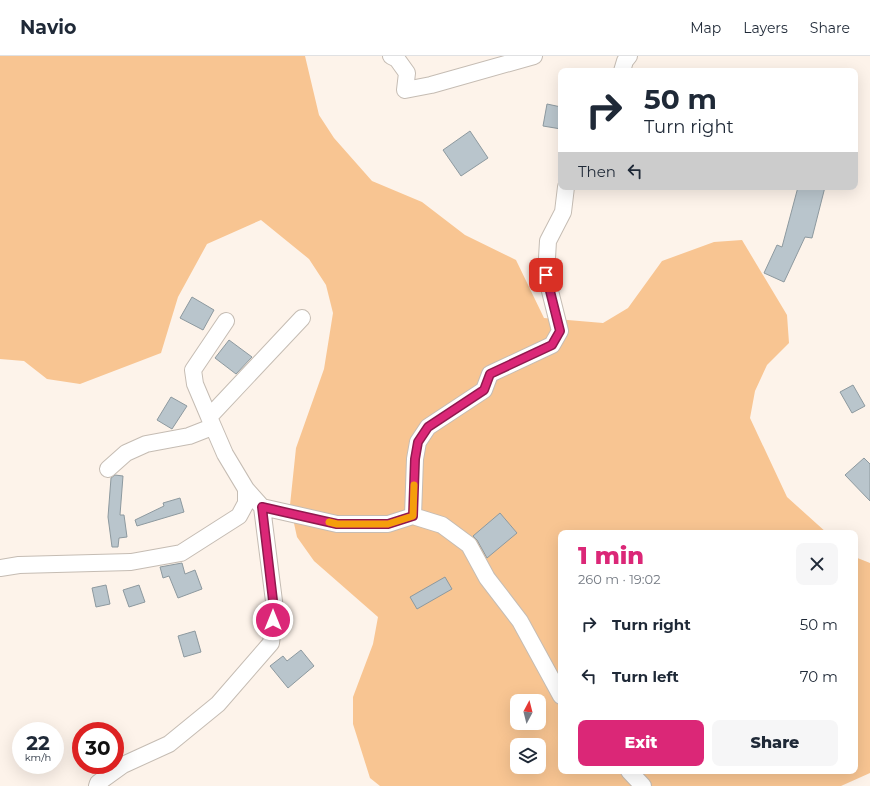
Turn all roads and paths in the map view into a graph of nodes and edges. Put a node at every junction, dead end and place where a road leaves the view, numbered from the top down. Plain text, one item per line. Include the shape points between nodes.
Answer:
1 (391, 56) edge
2 (534, 56) edge
3 (629, 56) edge
4 (623, 68) edge
5 (566, 190) edge
6 (302, 318) dead end
7 (226, 321) dead end
8 (211, 422) junction
9 (108, 469) dead end
10 (246, 489) junction
11 (262, 507) junction
12 (413, 516) junction
13 (0, 568) edge
14 (558, 691) edge
15 (632, 774) edge
16 (97, 786) edge
17 (643, 786) edge

1 - 2 street via 397,59 407,73 405,90
3 - 4 street
5 - 12 street via 563,212 548,241 546,275 560,331 552,345 490,374 484,390 428,427 418,442 415,459
6 - 8 street
7 - 8 street via 193,370 195,384
8 - 9 street via 188,436 146,444 126,453
8 - 10 street via 225,454
10 - 11 street
10 - 13 street via 246,502 239,516 181,553 131,562 19,565
11 - 12 street via 337,524 388,524
11 - 16 street via 274,609 271,643 218,704 169,744 123,765
12 - 14 street via 442,525 469,545 487,578 520,621
15 - 17 street

